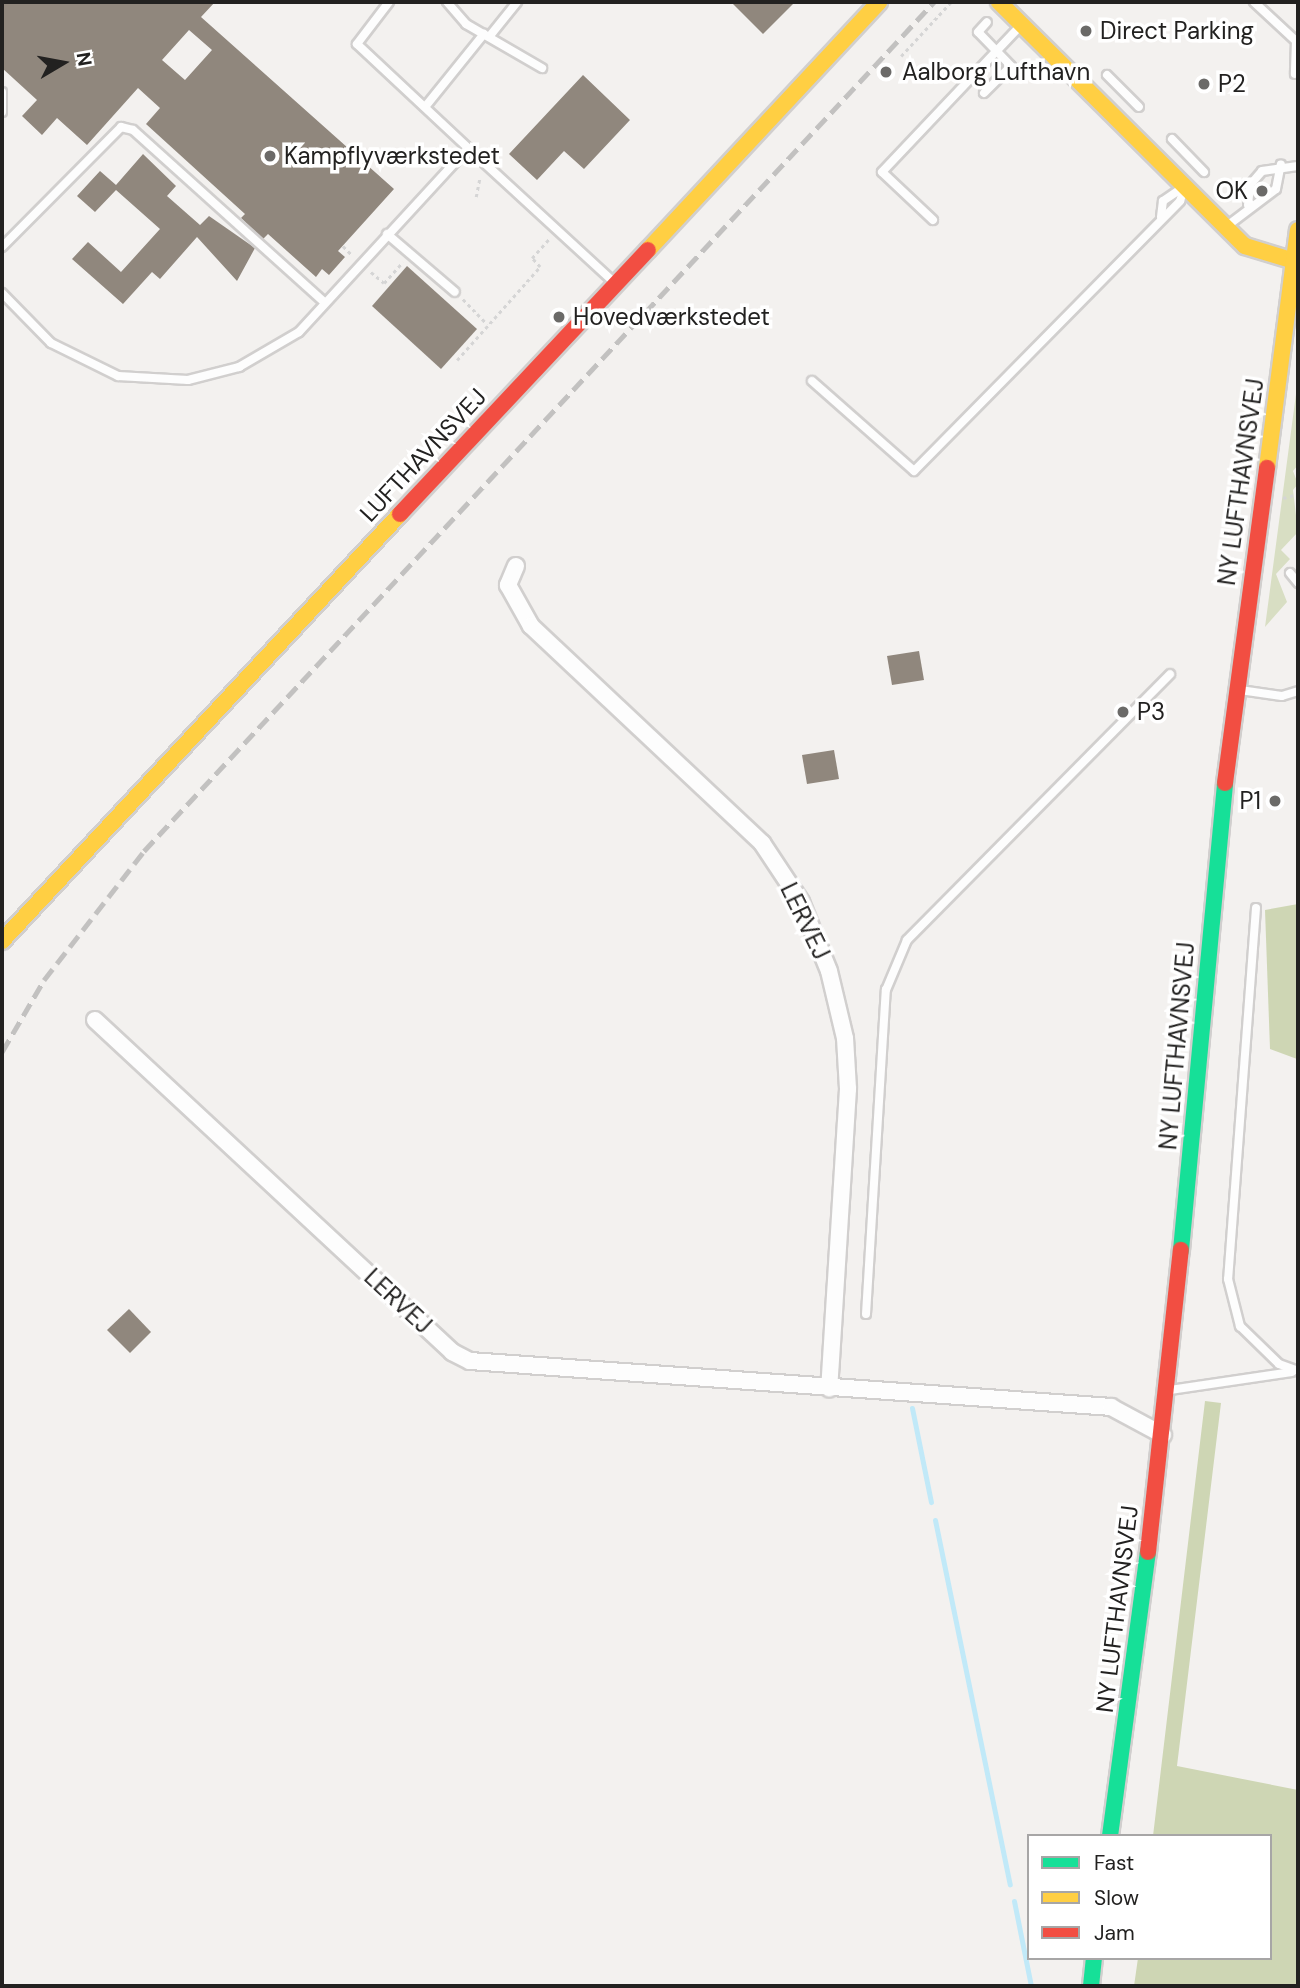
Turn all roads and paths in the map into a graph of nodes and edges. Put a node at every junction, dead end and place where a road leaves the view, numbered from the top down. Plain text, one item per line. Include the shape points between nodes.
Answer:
1 (389, 2) edge
2 (447, 2) edge
3 (517, 2) edge
4 (879, 2) edge
5 (951, 2) edge
6 (999, 2) edge
7 (1254, 2) edge
8 (987, 22) dead end
9 (1021, 24) junction
10 (486, 35) junction
11 (995, 50) junction
12 (901, 56) dead end
13 (542, 68) dead end
14 (1295, 74) dead end
15 (1107, 75) dead end
16 (2, 92) edge
17 (984, 93) dead end
18 (425, 107) junction
19 (1139, 107) dead end
20 (2, 112) edge
21 (1172, 139) dead end
22 (468, 148) junction
23 (1281, 164) junction
24 (488, 166) junction
25 (1298, 166) edge
26 (1205, 172) dead end
27 (1185, 187) junction
28 (476, 197) dead end
29 (1248, 205) junction
30 (933, 220) dead end
31 (1225, 228) junction
32 (557, 229) junction
33 (1298, 230) edge
34 (387, 234) junction
35 (2, 247) edge
36 (1294, 261) junction
37 (615, 283) junction
38 (455, 292) joint
39 (2, 293) edge
40 (325, 303) junction
41 (487, 324) junction
42 (457, 360) dead end
43 (812, 381) dead end
44 (516, 566) dead end
45 (1290, 573) dead end
46 (1298, 583) edge
47 (1170, 674) dead end
48 (1236, 689) junction
49 (1298, 691) edge
50 (1256, 908) dead end
51 (2, 941) edge
52 (95, 1020) dead end
53 (866, 1314) dead end
54 (1298, 1371) edge
55 (829, 1388) junction
56 (1169, 1390) junction
57 (1163, 1435) junction
58 (1110, 1834) edge
59 (1094, 1960) edge
60 (1091, 1986) edge

1 - 18 lane via 357,44
2 - 10 lane
3 - 10 lane
4 - 37 street, LUFTHAVNSVEJ
5 - 12 path
6 - 9 street
7 - 14 lane via 1296,41
8 - 11 lane via 978,32
9 - 11 lane
9 - 27 street
10 - 13 lane
10 - 18 lane
11 - 17 lane via 1011,66
11 - 30 lane via 881,172
15 - 19 lane
16 - 20 lane
18 - 22 lane
21 - 26 lane
22 - 24 lane
22 - 34 lane
23 - 25 lane
23 - 29 lane via 1250,185
23 - 29 lane via 1276,189 1264,202
24 - 28 path via 475,184
24 - 32 lane
27 - 31 street
27 - 43 lane via 1180,201 914,471
29 - 31 lane
31 - 36 street via 1254,254
32 - 37 lane
32 - 41 path via 532,258 540,267
33 - 36 street, NY LUFTHAVNSVEJ
34 - 38 lane
34 - 40 lane
35 - 40 lane via 121,127 133,130
36 - 48 street, NY LUFTHAVNSVEJ
37 - 51 street, LUFTHAVNSVEJ
38 - 41 path
39 - 40 lane via 51,344 141,381 188,380 258,360 299,332
41 - 42 path
44 - 55 street, LERVEJ via 508,585 531,626 762,843 801,902 830,971 845,1038 848,1088
45 - 46 lane
47 - 53 lane via 908,940 886,990
48 - 49 lane via 1282,696
48 - 56 street, NY LUFTHAVNSVEJ
50 - 54 lane via 1228,1279 1240,1326 1279,1364
52 - 55 street, LERVEJ via 452,1352 470,1362
54 - 56 lane
55 - 57 street, LERVEJ via 1111,1407
56 - 57 street, NY LUFTHAVNSVEJ
57 - 58 street, NY LUFTHAVNSVEJ
59 - 60 street

